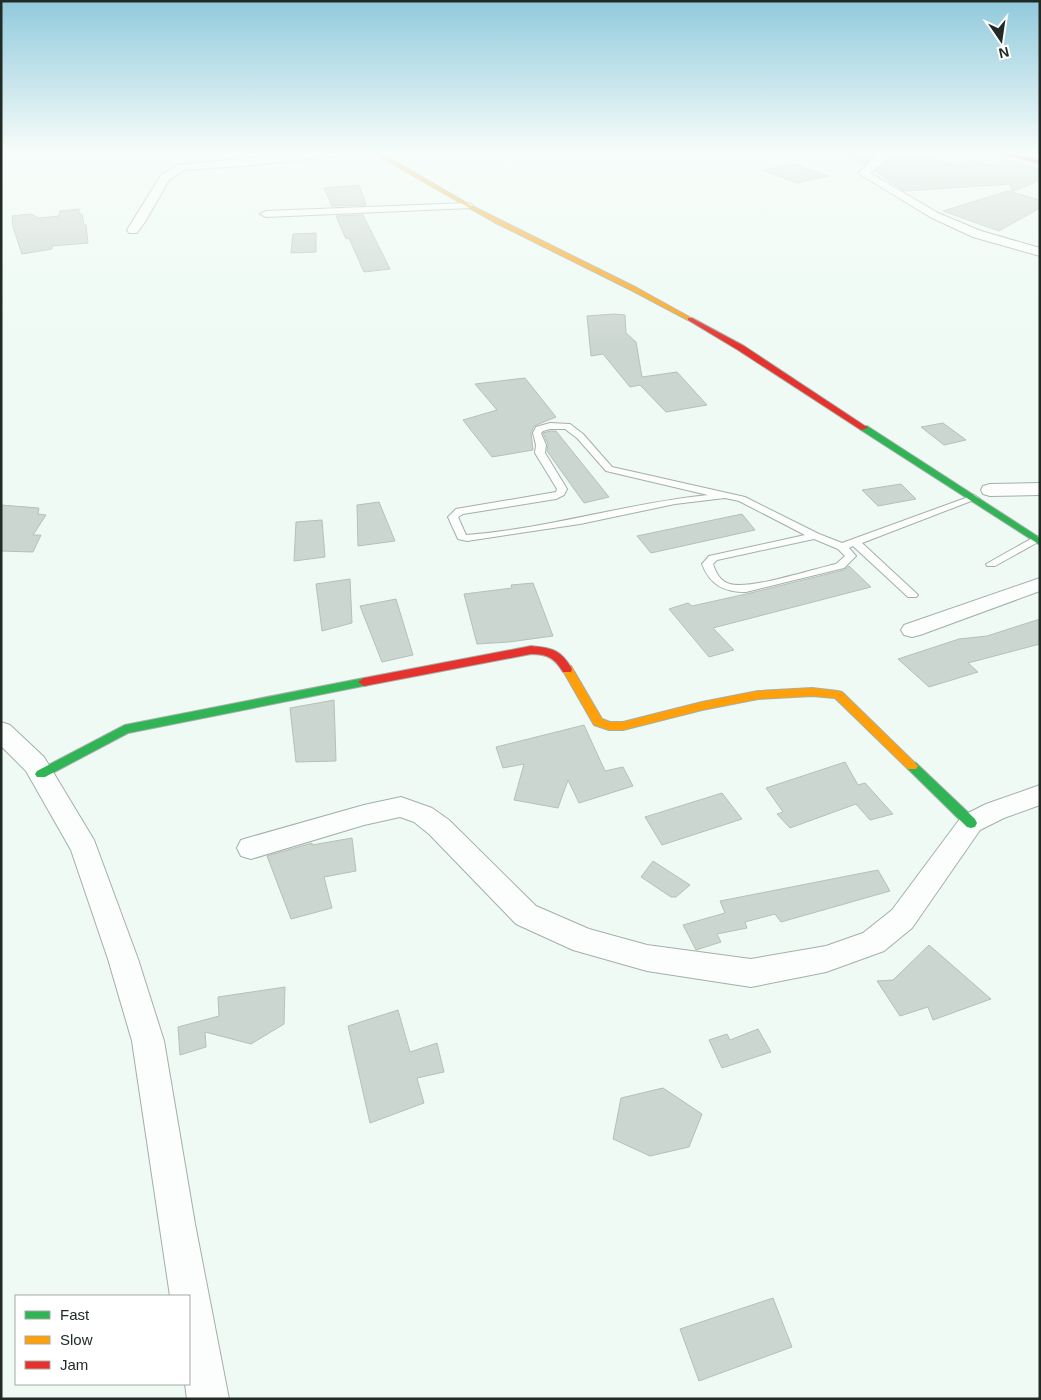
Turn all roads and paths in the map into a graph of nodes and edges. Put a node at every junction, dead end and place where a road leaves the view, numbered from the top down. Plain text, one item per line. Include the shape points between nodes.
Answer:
1 (142, 216) edge
2 (489, 216) edge
3 (508, 216) edge
4 (935, 216) edge
5 (133, 230) dead end
6 (1040, 252) edge
7 (725, 326) dead end
8 (1040, 489) edge
9 (982, 491) junction
10 (723, 496) junction
11 (1007, 501) dead end
12 (815, 536) junction
13 (1038, 540) edge
14 (856, 543) junction
15 (842, 547) junction
16 (991, 564) dead end
17 (1040, 584) edge
18 (912, 595) dead end
19 (912, 630) dead end
20 (1, 731) edge
21 (40, 774) junction
22 (1040, 795) edge
23 (971, 823) junction
24 (250, 848) dead end
25 (190, 1295) edge
26 (190, 1297) edge
27 (208, 1399) edge

1 - 5 street
2 - 9 main road via 652,298
3 - 7 main road
4 - 6 street via 977,234
8 - 9 street
9 - 11 main road
9 - 13 main road
9 - 14 lane
10 - 10 lane via 675,501 580,521 467,538 462,537 453,517 460,511 561,493 562,489 540,453 537,433 539,429 560,425 580,436 609,469
10 - 12 lane via 742,499
12 - 15 lane
12 - 15 lane via 713,558 707,564 720,585 746,589 840,566 851,556
13 - 16 lane
14 - 15 lane
14 - 18 lane
17 - 19 street
20 - 21 street via 35,764
21 - 23 main road via 125,729 153,722 531,650 550,651 562,658 598,722 609,726 623,726 711,704 784,692 838,695
21 - 25 street via 84,848 148,1041
22 - 23 street
23 - 24 street via 902,919 873,942 826,959 750,973 647,958 584,942 526,914 439,827 423,815 401,807
26 - 27 street

